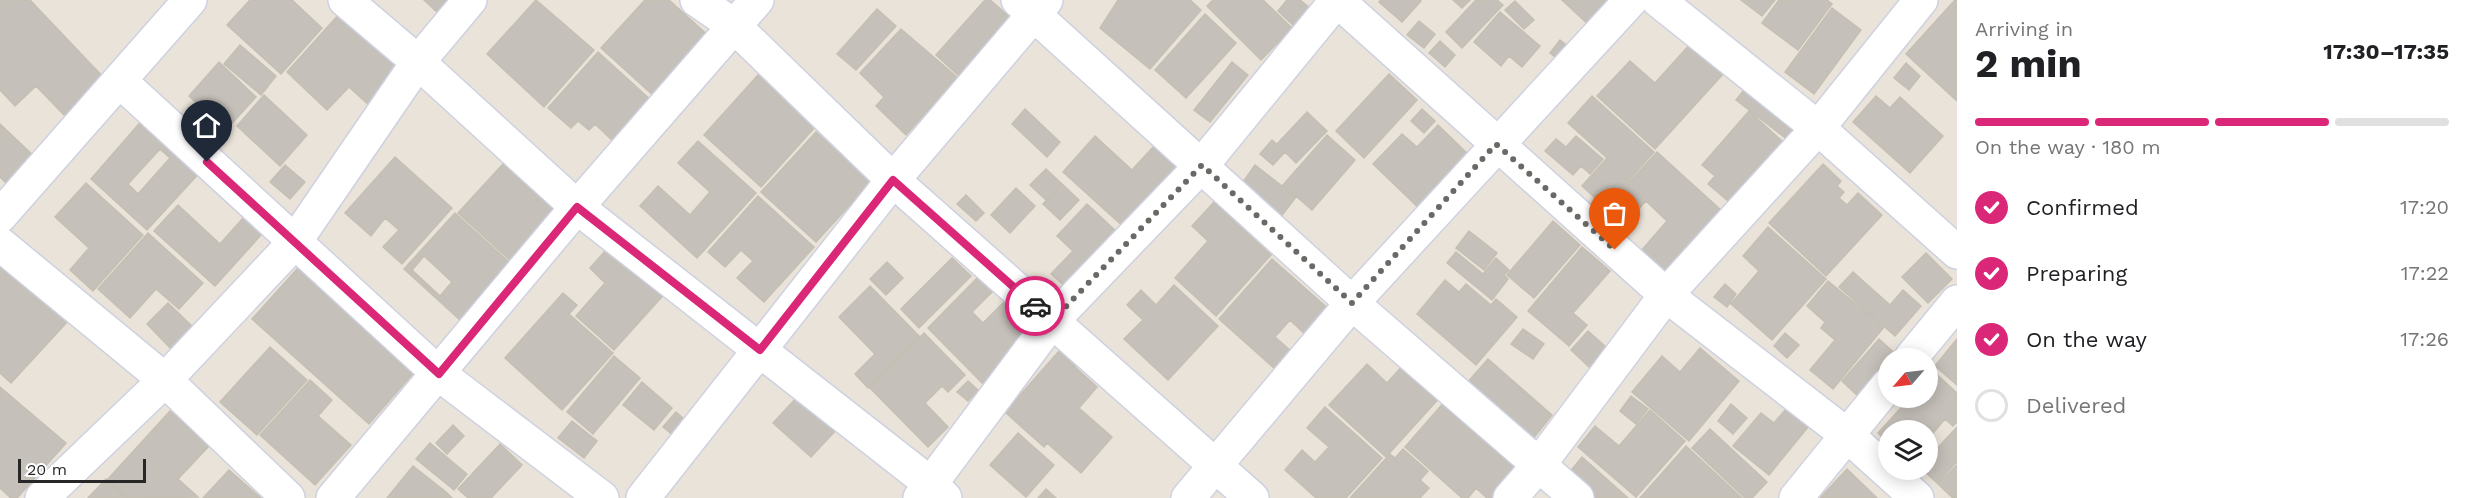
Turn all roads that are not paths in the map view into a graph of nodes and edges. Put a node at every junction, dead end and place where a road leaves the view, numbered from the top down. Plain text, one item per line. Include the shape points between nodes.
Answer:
1 (190, 0) edge
2 (345, 0) edge
3 (470, 0) edge
4 (697, 0) edge
5 (757, 0) edge
6 (1337, 0) edge
7 (1630, 0) edge
8 (1658, 0) edge
9 (1921, 0) edge
10 (1032, 4) edge
11 (733, 25) junction
12 (418, 62) junction
13 (121, 82) junction
14 (1818, 128) junction
15 (1496, 144) junction
16 (1202, 165) junction
17 (893, 180) junction
18 (577, 207) junction
19 (0, 216) edge
20 (294, 243) junction
21 (0, 244) edge
22 (1957, 252) edge
23 (1666, 295) junction
24 (1957, 302) edge
25 (1352, 303) junction
26 (1052, 321) junction
27 (1919, 348) edge
28 (760, 350) junction
29 (439, 374) junction
30 (165, 380) junction
31 (1878, 398) edge
32 (1848, 435) junction
33 (1216, 466) junction
34 (1538, 466) junction
35 (933, 494) edge
36 (42, 498) edge
37 (288, 498) edge
38 (333, 498) edge
39 (602, 498) edge
40 (643, 498) edge
41 (1188, 498) edge
42 (1252, 498) edge
43 (1510, 498) edge
44 (1577, 498) edge
45 (1796, 498) edge
46 (1917, 498) edge

1 - 13 street
2 - 12 street
3 - 12 street
4 - 11 street
5 - 11 street
6 - 15 street
6 - 16 street
7 - 15 street
8 - 14 street
9 - 14 street
10 - 16 street
10 - 17 street
11 - 17 street
11 - 18 street
12 - 18 street
12 - 20 street
13 - 19 street
13 - 20 street
14 - 22 street
14 - 23 street
15 - 23 street
15 - 25 street
16 - 25 street
16 - 26 street
17 - 26 street
17 - 28 street
18 - 28 street
18 - 29 street
20 - 29 street
20 - 30 street
21 - 30 street
23 - 32 street
23 - 34 street
24 - 27 street
25 - 33 street
25 - 34 street
26 - 33 street
26 - 35 street
28 - 35 street
28 - 40 street
29 - 38 street
29 - 39 street
30 - 36 street
30 - 37 street
31 - 32 street
32 - 45 street
32 - 46 street
33 - 41 street
33 - 42 street
34 - 43 street
34 - 44 street

